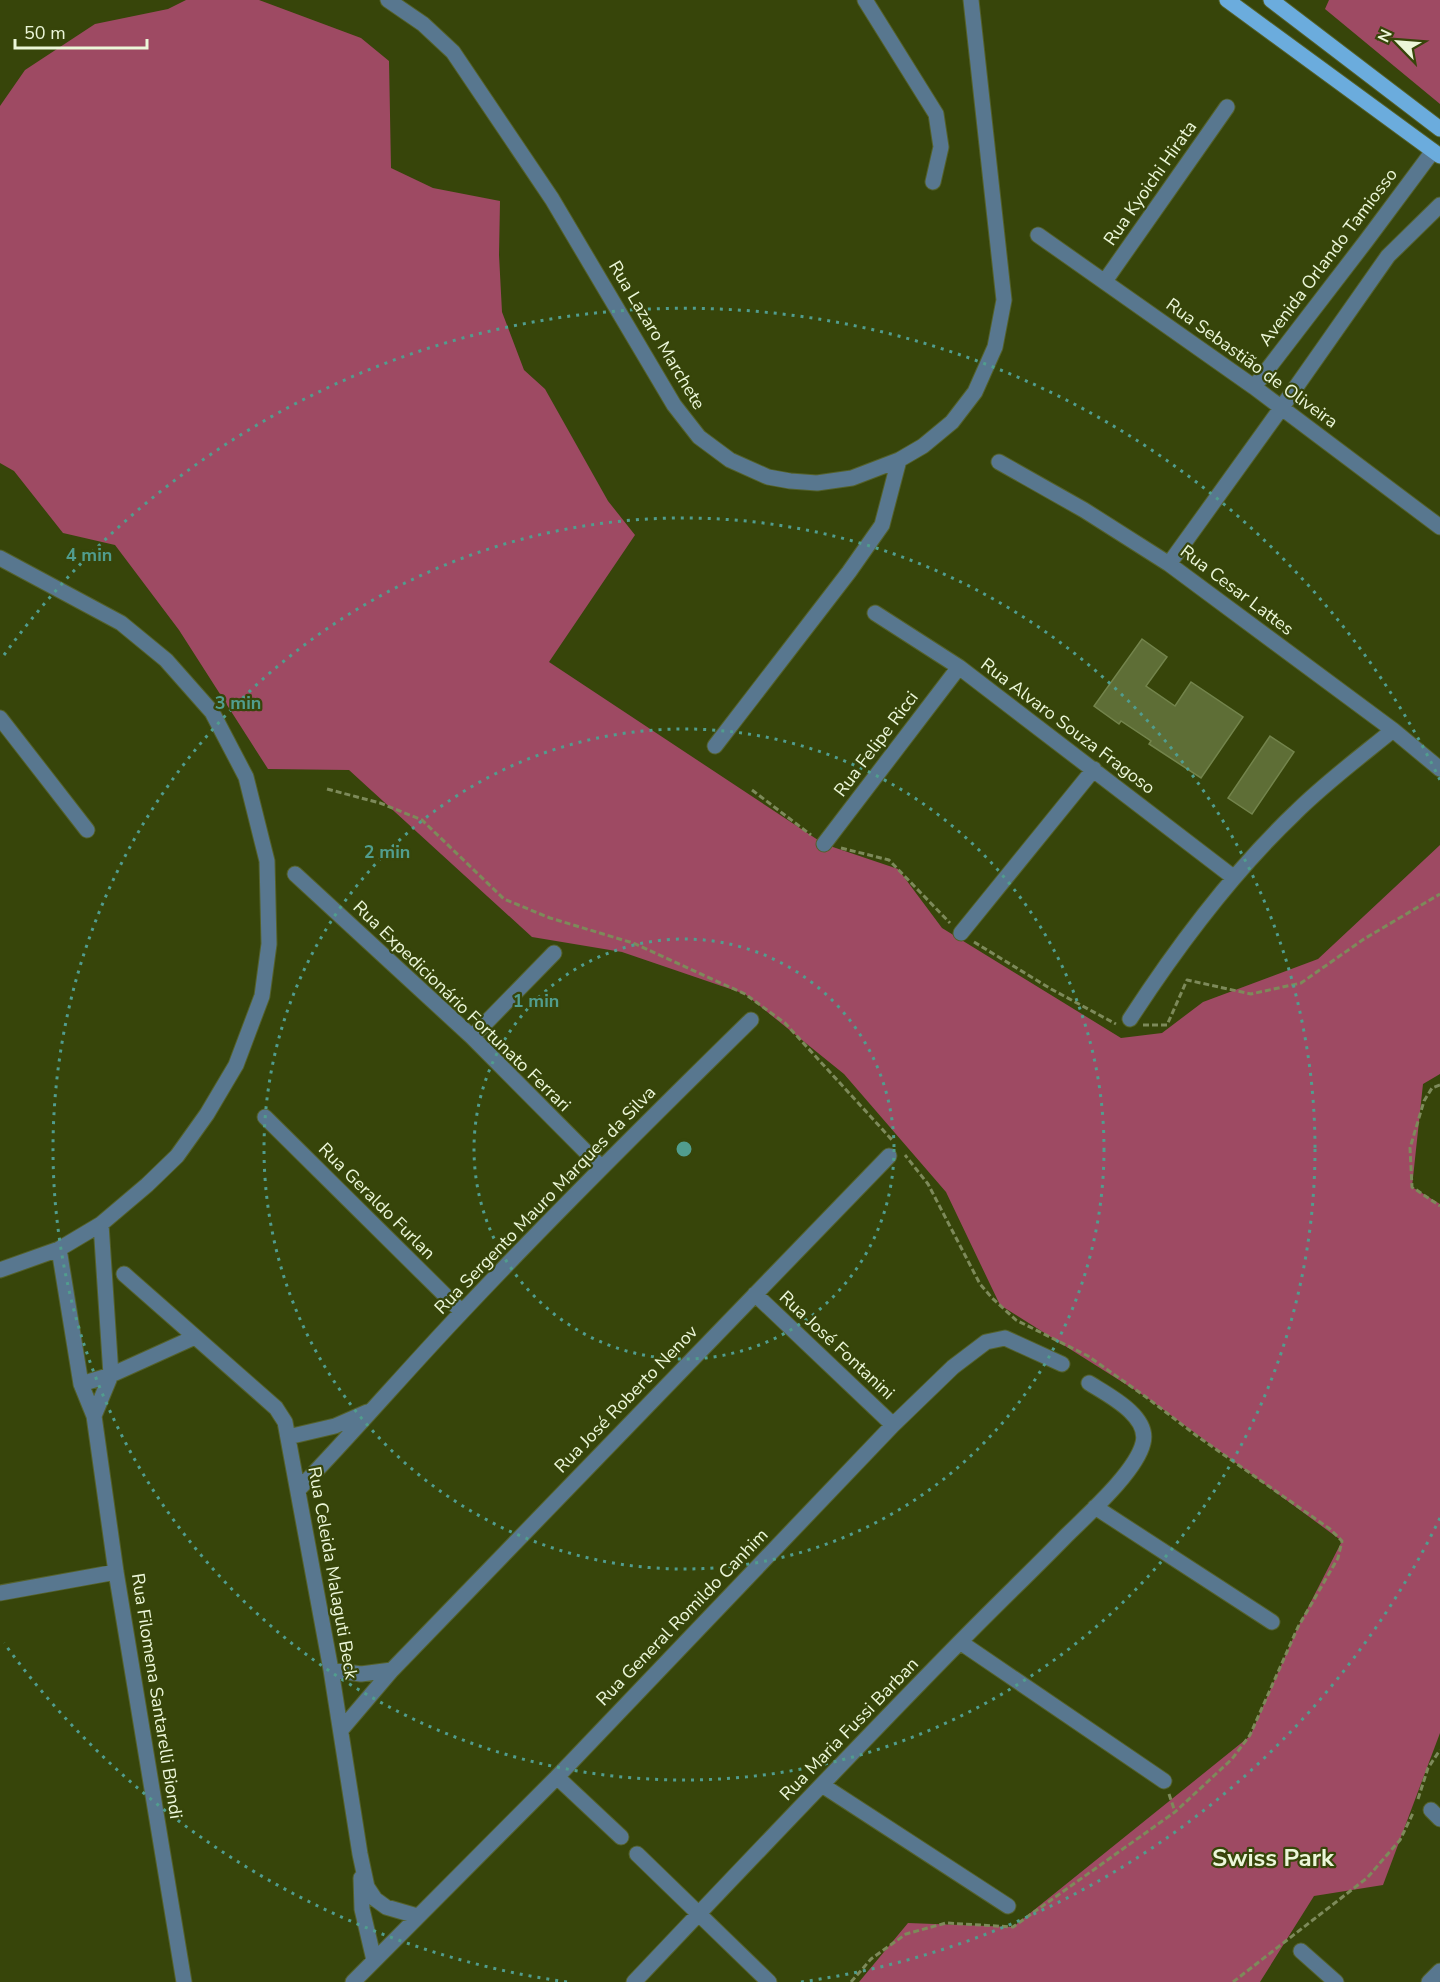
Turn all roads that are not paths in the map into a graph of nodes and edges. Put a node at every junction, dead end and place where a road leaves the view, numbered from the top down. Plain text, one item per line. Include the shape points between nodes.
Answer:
1 (388, 0) edge
2 (865, 0) edge
3 (971, 0) edge
4 (1227, 0) edge
5 (1271, 0) edge
6 (1227, 107) dead end
7 (1440, 129) edge
8 (1437, 153) edge
9 (933, 182) dead end
10 (1440, 205) edge
11 (1038, 235) dead end
12 (1105, 281) junction
13 (1254, 387) junction
14 (1282, 407) junction
15 (899, 460) junction
16 (999, 462) dead end
17 (1440, 526) edge
18 (0, 558) edge
19 (1169, 564) junction
20 (875, 614) dead end
21 (959, 667) junction
22 (0, 718) edge
23 (1393, 730) junction
24 (715, 746) dead end
25 (1094, 769) junction
26 (1440, 769) edge
27 (87, 830) dead end
28 (824, 844) road end
29 (295, 874) dead end
30 (1233, 877) junction
31 (961, 933) road end
32 (554, 953) dead end
33 (752, 1020) dead end
34 (1129, 1023) road end
35 (472, 1037) junction
36 (265, 1117) dead end
37 (889, 1156) dead end
38 (601, 1167) junction
39 (101, 1224) junction
40 (59, 1249) junction
41 (0, 1270) edge
42 (124, 1274) dead end
43 (755, 1294) junction
44 (462, 1312) junction
45 (195, 1337) junction
46 (1062, 1364) dead end
47 (111, 1375) junction
48 (1089, 1383) dead end
49 (81, 1384) junction
50 (370, 1411) junction
51 (94, 1416) junction
52 (893, 1425) junction
53 (288, 1437) junction
54 (298, 1490) junction
55 (1095, 1507) junction
56 (116, 1572) junction
57 (0, 1593) edge
58 (1272, 1623) dead end
59 (960, 1642) junction
60 (331, 1670) junction
61 (392, 1670) junction
62 (341, 1730) junction
63 (557, 1777) junction
64 (1164, 1781) dead end
65 (822, 1785) junction
66 (621, 1837) dead end
67 (360, 1854) junction
68 (637, 1854) dead end
69 (1008, 1906) dead end
70 (699, 1914) junction
71 (417, 1916) junction
72 (1301, 1951) dead end
73 (374, 1960) junction
74 (1440, 1971) edge
75 (184, 1982) edge
76 (353, 1982) edge
77 (634, 1982) edge
78 (769, 1982) edge
79 (1336, 1982) edge
80 (1429, 1982) edge

1 - 15 street, Rua Lazaro Marchete via 423,24 453,52 552,199 674,405 699,437 730,460 768,477 790,481 817,483 852,478
2 - 9 street via 936,114 941,147
3 - 15 street, Rua Lazaro Marchete via 1004,300 995,347 975,392 952,422
4 - 8 main road
5 - 7 main road
6 - 12 street, Rua Kyoichi Hirata
8 - 13 street, Avenida Orlando Tamiosso
10 - 14 street via 1388,256
11 - 12 street, Rua Sebastião de Oliveira
12 - 13 street, Rua Sebastião de Oliveira
13 - 14 street, Rua Sebastião de Oliveira
14 - 17 street, Rua Sebastião de Oliveira
14 - 19 street
15 - 24 street via 882,525
16 - 19 street, Rua Cesar Lattes
18 - 39 street via 121,623 166,660 212,712 246,777 267,861 269,944 262,996 236,1065 177,1156
19 - 23 street, Rua Cesar Lattes
20 - 21 street, Rua Alvaro Souza Fragoso
21 - 25 street, Rua Alvaro Souza Fragoso
21 - 28 street, Rua Felipe Ricci
22 - 27 street
23 - 26 street, Rua Cesar Lattes
23 - 30 street via 1296,812
25 - 30 street, Rua Alvaro Souza Fragoso
25 - 31 street
29 - 35 street, Rua Expedicionário Fortunato Ferrari
30 - 34 street via 1154,982
32 - 35 street
33 - 38 street, Rua Sergento Mauro Marques da Silva
35 - 38 street, Rua Expedicionário Fortunato Ferrari
36 - 44 street, Rua Geraldo Furlan
37 - 43 street, Rua José Roberto Nenov
38 - 44 street, Rua Sergento Mauro Marques da Silva
39 - 40 street
39 - 47 street
40 - 41 street
40 - 49 street, Rua Filomena Santarelli Biondi
42 - 45 street, Rua Celeida Malaguti Beck
43 - 52 street, Rua José Fontanini
43 - 61 street, Rua José Roberto Nenov
44 - 50 street, Rua Sergento Mauro Marques da Silva
45 - 47 street
45 - 53 street, Rua Celeida Malaguti Beck via 276,1408
46 - 52 street, Rua General Romildo Canhim via 1005,1338 987,1342 953,1367
47 - 49 street
47 - 51 street
48 - 55 street via 1131,1411 1141,1425 1144,1440 1128,1472
49 - 51 street, Rua Filomena Santarelli Biondi
50 - 53 street, Rua Sergento Mauro Marques da Silva via 334,1426
50 - 54 street, Rua Sergento Mauro Marques da Silva
51 - 56 street, Rua Filomena Santarelli Biondi
52 - 63 street, Rua General Romildo Canhim
53 - 54 street, Rua Celeida Malaguti Beck
54 - 60 street, Rua Celeida Malaguti Beck
55 - 58 street
55 - 59 street, Rua Maria Fussi Barban
56 - 57 street
56 - 75 street, Rua Filomena Santarelli Biondi
59 - 64 street
59 - 65 street, Rua Maria Fussi Barban
60 - 61 street via 361,1674
60 - 62 street, Rua Celeida Malaguti Beck
61 - 62 street, Rua José Roberto Nenov
62 - 67 street, Rua Celeida Malaguti Beck
63 - 66 street
63 - 71 street, Rua General Romildo Canhim
65 - 69 street
65 - 70 street, Rua Maria Fussi Barban
67 - 71 street, Rua Celeida Malaguti Beck via 367,1887 375,1899 386,1907
67 - 73 street, Rua Celeida Malaguti Beck via 362,1909
68 - 70 street
70 - 77 street, Rua Maria Fussi Barban
70 - 78 street
71 - 73 street, Rua General Romildo Canhim
72 - 79 street
73 - 76 street, Rua General Romildo Canhim
74 - 80 street

